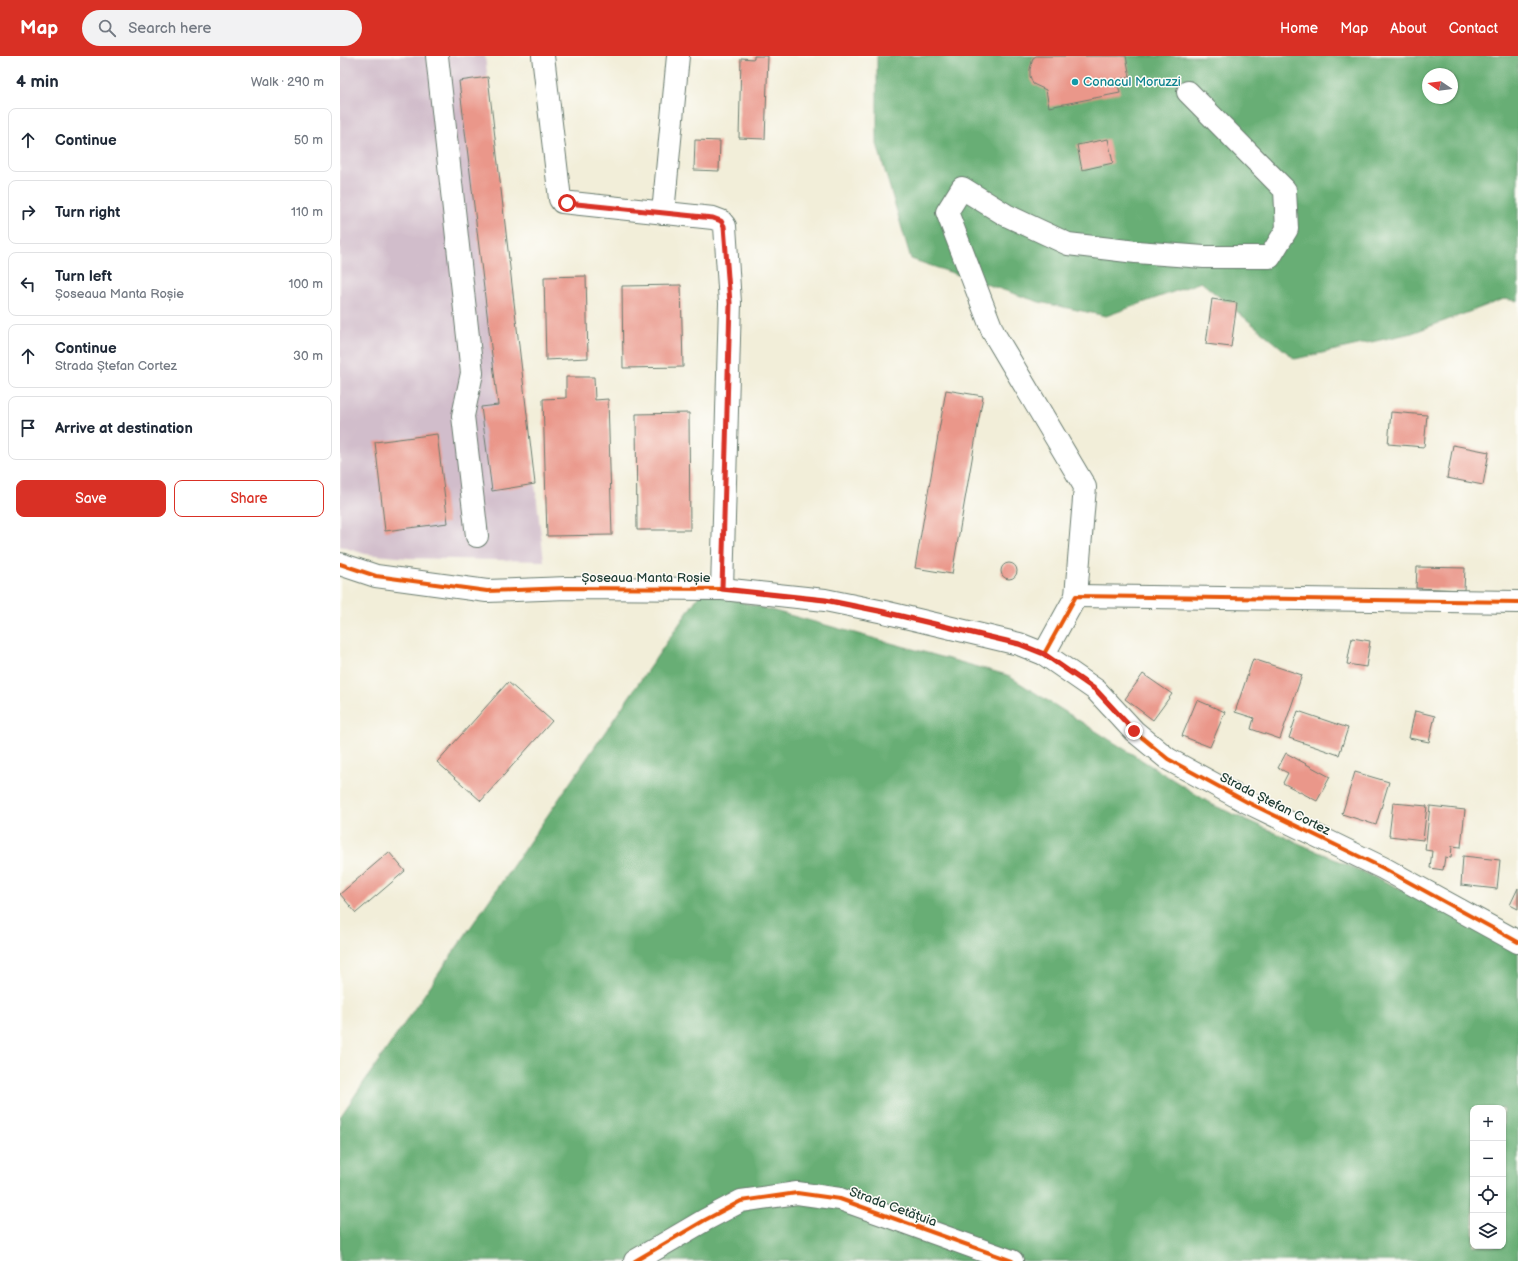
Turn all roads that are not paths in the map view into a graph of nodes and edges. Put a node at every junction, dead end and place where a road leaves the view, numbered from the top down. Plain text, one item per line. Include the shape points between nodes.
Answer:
1 (437, 56) edge
2 (543, 56) edge
3 (678, 56) edge
4 (1188, 92) dead end
5 (663, 213) junction
6 (477, 536) dead end
7 (340, 564) edge
8 (722, 589) junction
9 (1076, 596) junction
10 (1518, 602) edge
11 (1044, 654) junction
12 (1518, 942) edge
13 (635, 1261) edge
14 (1012, 1261) edge

1 - 6 street via 472,373 463,416
2 - 5 street via 562,202
3 - 5 street
4 - 9 street via 1285,190 1287,229 1270,257 1204,257 1068,244 1006,215 962,188 947,212 993,332 1085,487
5 - 8 street via 713,218 721,221 724,226 730,303
7 - 8 street, Șoseaua Manta Roșie via 376,576 487,591 566,588
8 - 11 street, Șoseaua Manta Roșie via 825,600 1019,644
9 - 10 street
9 - 11 street
11 - 12 street, Strada Ștefan Cortez via 1096,690 1134,731 1168,759 1247,802 1384,868
13 - 14 street, Strada Cetățuia via 705,1220 742,1202 797,1194 840,1199

